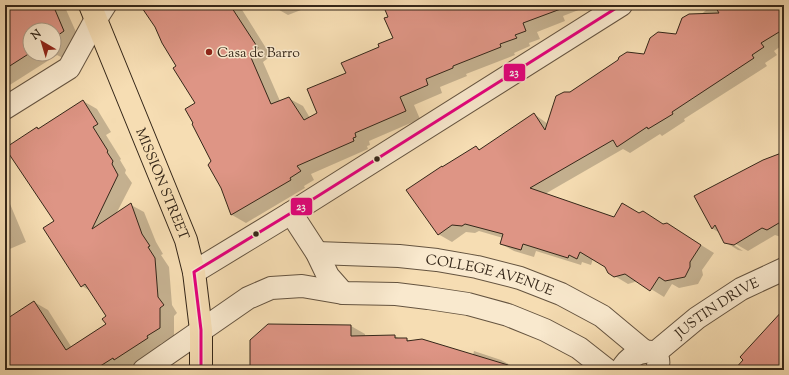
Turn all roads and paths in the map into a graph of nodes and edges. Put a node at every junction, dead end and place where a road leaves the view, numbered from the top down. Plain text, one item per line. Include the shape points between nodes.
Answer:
1 (621, 5) edge
2 (97, 10) edge
3 (5, 108) edge
4 (291, 213) junction
5 (317, 253) junction
6 (784, 269) edge
7 (194, 272) junction
8 (343, 293) junction
9 (201, 330) junction
10 (656, 361) edge
11 (144, 370) edge
12 (200, 370) edge
13 (607, 370) edge
14 (621, 370) edge

1 - 4 street
2 - 3 street via 69,68
2 - 7 main road, MISSION STREET via 186,240
4 - 5 street
4 - 7 street
5 - 8 street via 328,276
5 - 10 street, COLLEGE AVENUE via 437,260 520,278 561,294 602,316
6 - 10 street, JUSTIN DRIVE via 741,289 697,318
7 - 9 main road, MISSION STREET
8 - 9 street via 302,286 271,288 248,298
8 - 13 street via 396,294 428,298 468,304 508,315 579,348
9 - 11 street
9 - 12 main road, MISSION STREET
10 - 14 street, JUSTIN DRIVE via 631,357

